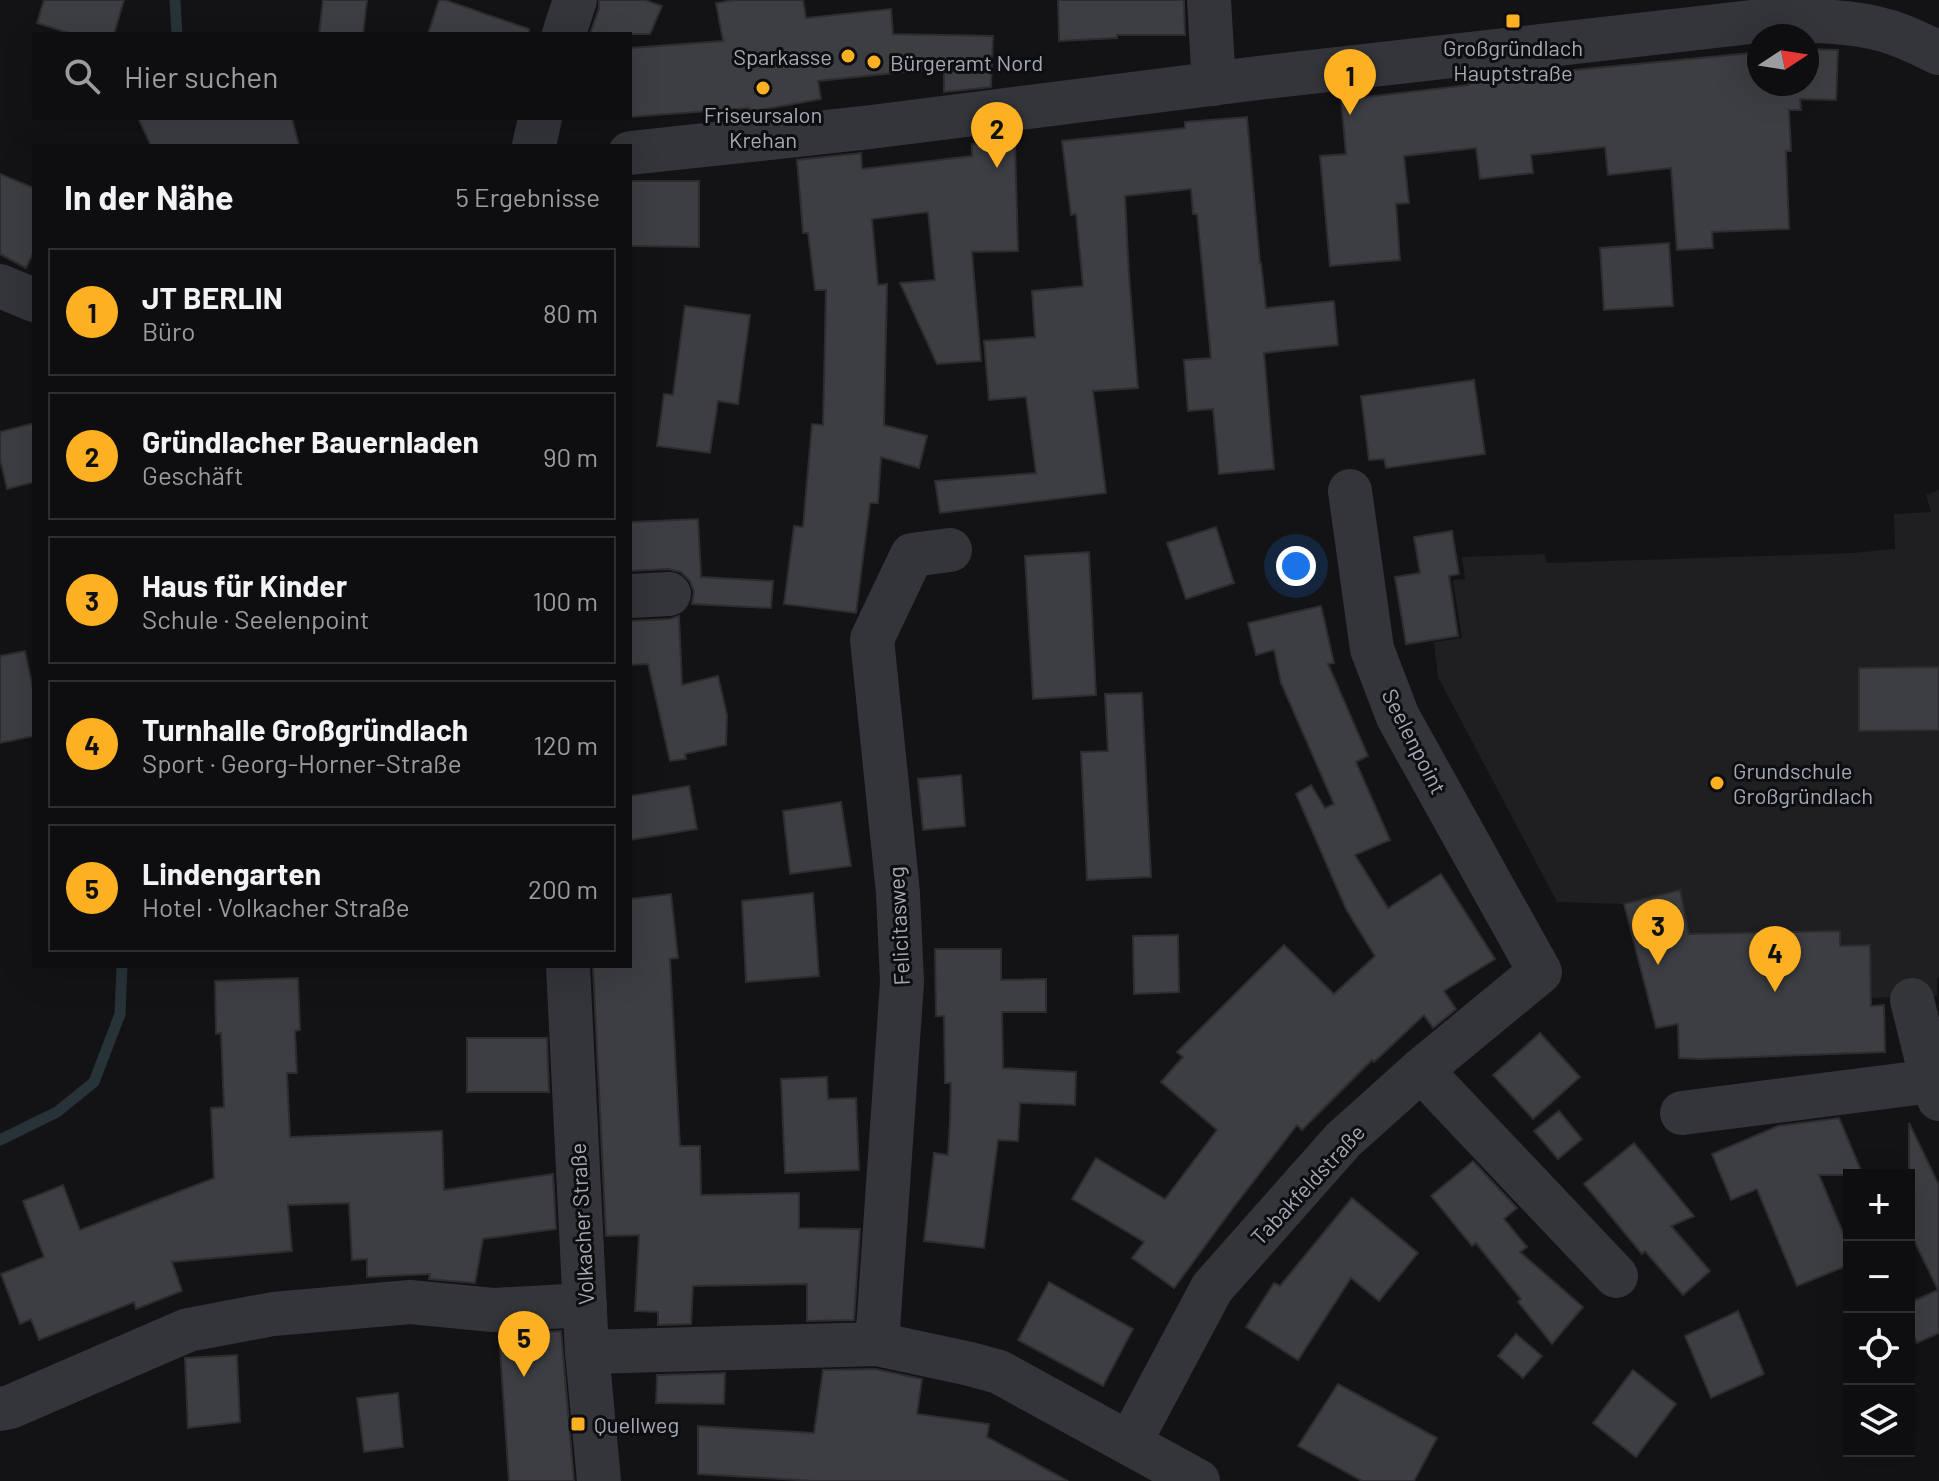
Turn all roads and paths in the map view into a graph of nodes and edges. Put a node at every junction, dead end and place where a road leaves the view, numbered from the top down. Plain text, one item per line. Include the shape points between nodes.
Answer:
1 (575, 0) edge
2 (1209, 0) edge
3 (565, 32) edge
4 (1939, 53) edge
5 (1214, 84) junction
6 (540, 120) edge
7 (534, 144) edge
8 (632, 153) edge
9 (0, 286) edge
10 (32, 299) edge
11 (1350, 491) dead end
12 (950, 550) dead end
13 (568, 968) edge
14 (1540, 972) joint
15 (1912, 1000) dead end
16 (1421, 1070) junction
17 (1935, 1090) edge
18 (1682, 1113) dead end
19 (1616, 1276) dead end
20 (585, 1305) junction
21 (877, 1344) junction
22 (587, 1352) junction
23 (0, 1409) edge
24 (1130, 1442) junction
25 (599, 1481) edge
26 (1198, 1481) edge

1 - 3 street
2 - 5 street
4 - 5 street via 1887,31 1801,20 1681,29
5 - 8 street
6 - 7 street
9 - 10 street
11 - 14 street, Seelenpoint via 1372,649 1398,717
12 - 21 street, Felicitasweg via 912,555 872,639 902,982
13 - 20 street, Volkacher Straße
14 - 16 street, Tabakfeldstraße
15 - 17 street
16 - 19 street
16 - 24 street, Tabakfeldstraße via 1343,1140 1212,1288
17 - 18 street
20 - 22 street, Volkacher Straße
20 - 23 street via 493,1310 410,1302 273,1314 188,1330
21 - 22 street
21 - 24 street via 999,1372
22 - 25 street, Volkacher Straße
24 - 26 street

